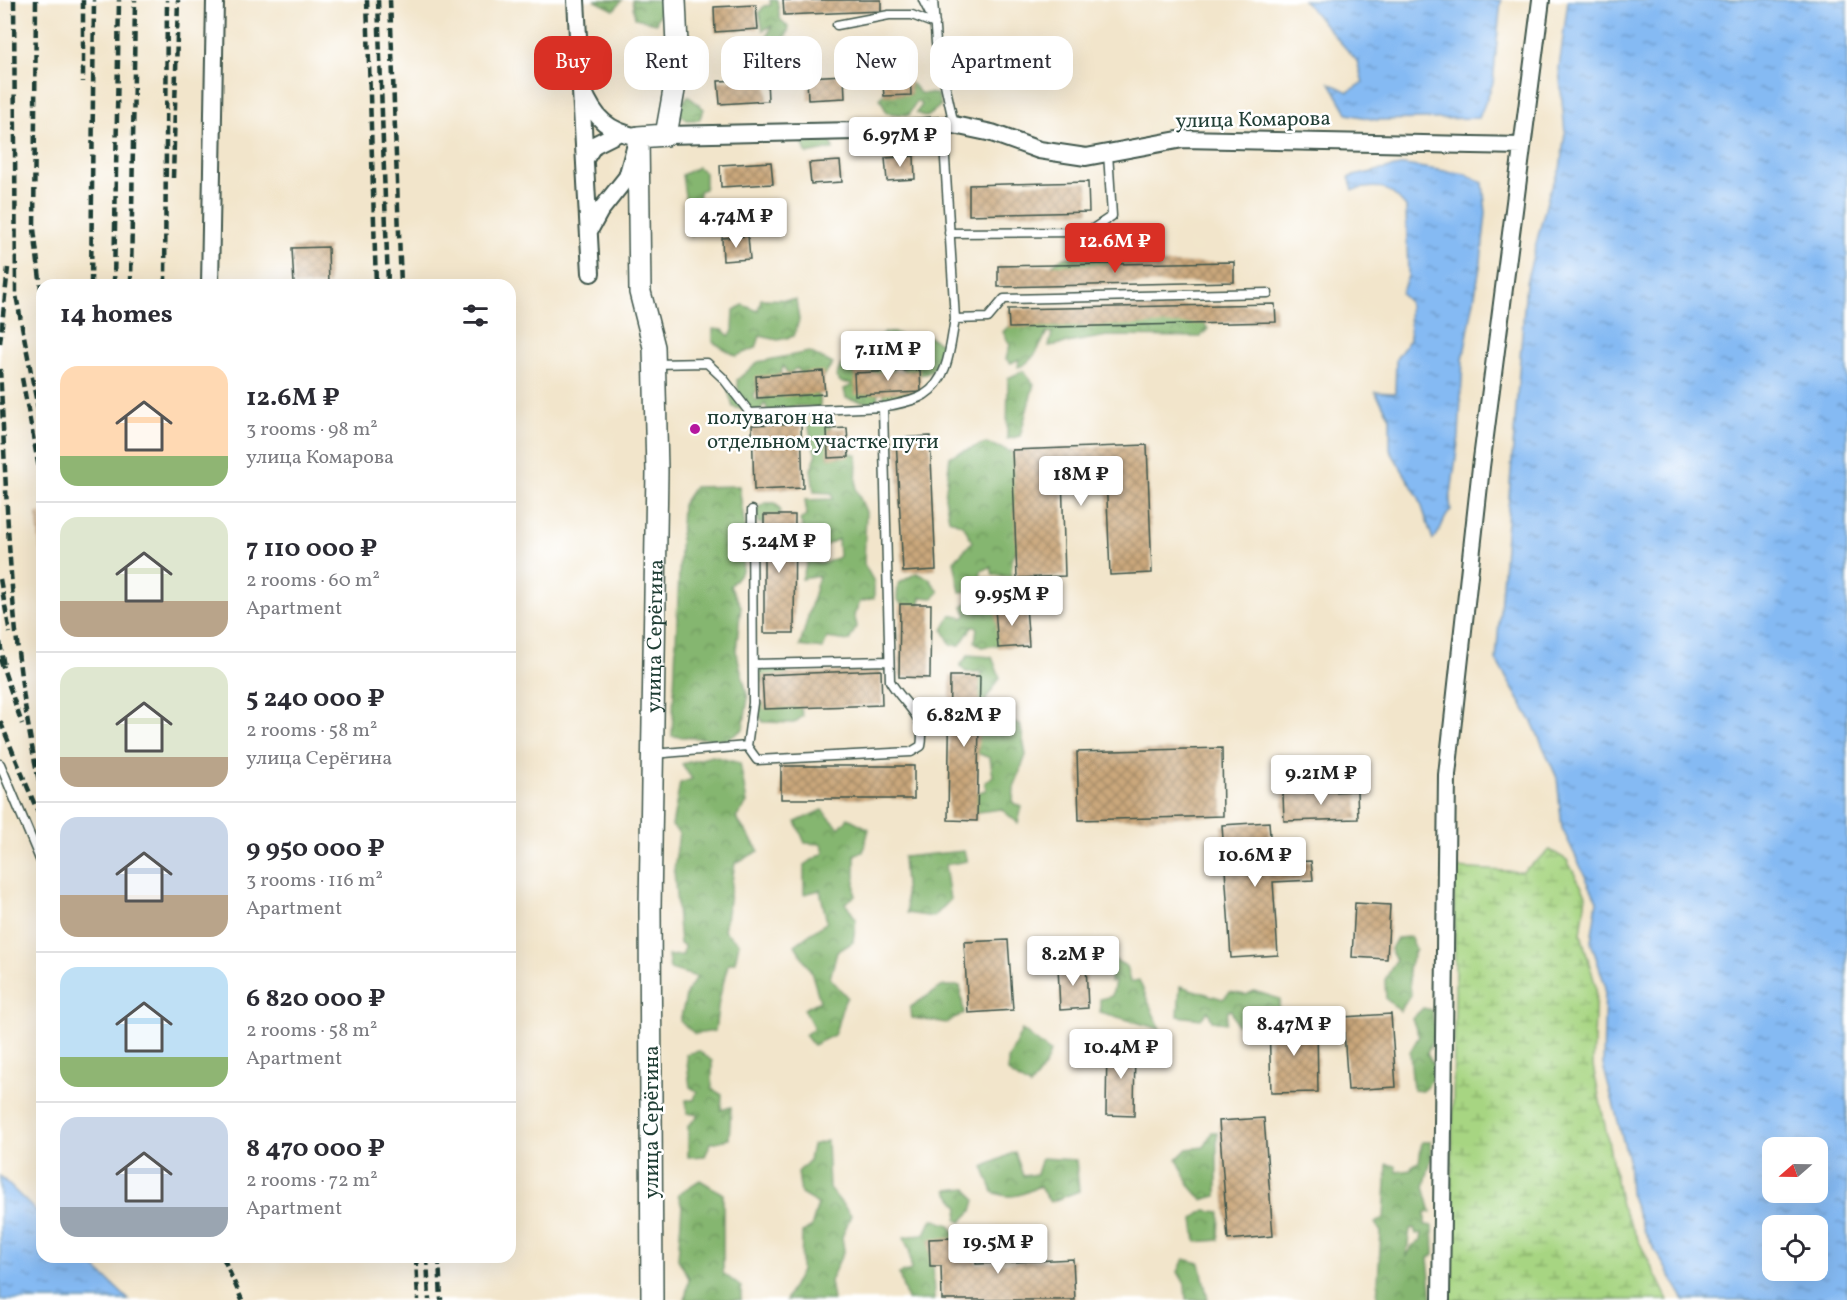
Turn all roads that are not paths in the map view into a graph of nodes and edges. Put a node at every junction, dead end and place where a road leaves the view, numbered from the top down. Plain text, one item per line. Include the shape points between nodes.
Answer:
1 (215, 0) edge
2 (576, 0) edge
3 (675, 0) edge
4 (923, 0) edge
5 (933, 0) edge
6 (1541, 0) edge
7 (935, 24) junction
8 (837, 25) dead end
9 (578, 36) edge
10 (581, 90) edge
11 (584, 90) edge
12 (948, 126) junction
13 (628, 135) junction
14 (666, 135) junction
15 (1522, 146) junction
16 (1108, 153) junction
17 (585, 159) junction
18 (589, 231) junction
19 (949, 233) junction
20 (591, 273) dead end
21 (210, 279) edge
22 (1268, 293) dead end
23 (955, 320) junction
24 (654, 364) junction
25 (883, 407) junction
26 (752, 510) dead end
27 (889, 661) junction
28 (753, 664) junction
29 (747, 746) junction
30 (653, 754) junction
31 (0, 764) edge
32 (36, 850) edge
33 (652, 1300) edge
34 (1441, 1300) edge

1 - 21 street
2 - 9 street
3 - 14 street via 678,68
4 - 7 lane
5 - 7 lane
6 - 15 street
7 - 8 lane via 901,15
7 - 12 lane
10 - 17 street
11 - 13 street via 602,121
12 - 14 street, улица Комарова
12 - 16 street, улица Комарова via 992,133 1039,150 1086,157
12 - 19 lane
13 - 14 street
13 - 17 street via 594,144
13 - 18 street via 627,177
13 - 24 street, улица Серёгина via 642,320 654,347
15 - 16 street, улица Комарова via 1183,139
15 - 34 street via 1447,775
16 - 19 lane via 1112,216 1088,232
17 - 18 street
18 - 20 street
19 - 23 lane
22 - 23 lane via 1004,299 988,318
23 - 25 lane via 941,380 923,396
24 - 25 lane via 707,363 750,413
24 - 30 street, улица Серёгина via 657,471
25 - 27 lane
26 - 28 lane
27 - 28 lane
27 - 29 lane via 890,681 897,695 917,715 924,732 921,746 911,752 757,760
28 - 29 lane
29 - 30 lane
30 - 33 street, улица Серёгина
31 - 32 lane

